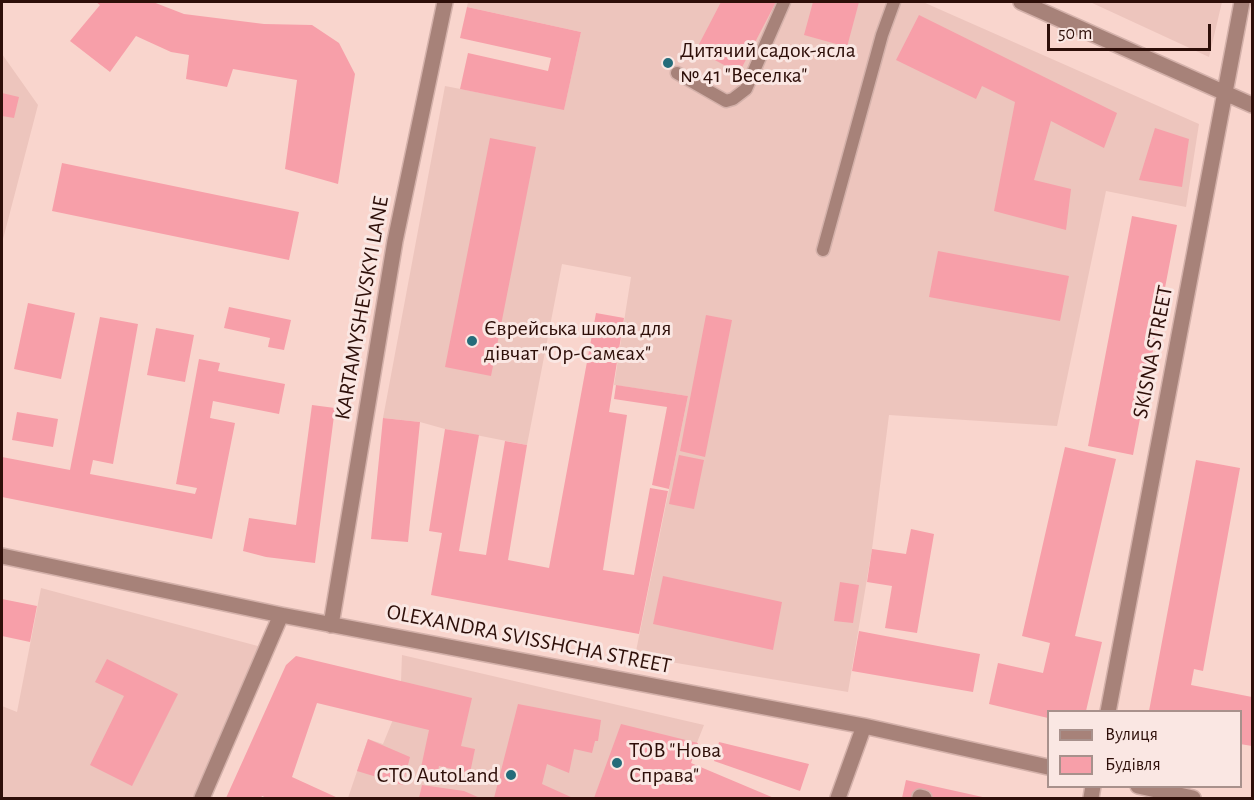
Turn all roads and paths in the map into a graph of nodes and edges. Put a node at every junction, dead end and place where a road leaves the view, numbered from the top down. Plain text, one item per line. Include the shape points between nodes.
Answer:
1 (445, 2) edge
2 (784, 2) edge
3 (894, 2) edge
4 (1021, 2) edge
5 (1245, 6) edge
6 (677, 73) dead end
7 (1225, 91) junction
8 (1252, 105) edge
9 (823, 250) dead end
10 (2, 556) edge
11 (281, 615) junction
12 (331, 625) junction
13 (1107, 710) edge
14 (864, 726) junction
15 (1047, 767) edge
16 (1147, 788) edge
17 (202, 798) edge
18 (838, 798) edge
19 (1193, 798) edge

1 - 12 street, KARTAMYSHEVSKYI LANE via 395,242
2 - 6 lane via 746,89 734,99 726,101
3 - 9 lane
4 - 7 street
5 - 7 street, SKISNA STREET
7 - 8 street
7 - 13 street, SKISNA STREET
10 - 11 street, OLEXANDRA SVISSHCHA STREET
11 - 12 street, OLEXANDRA SVISSHCHA STREET
11 - 17 street
12 - 14 street, OLEXANDRA SVISSHCHA STREET
14 - 15 street, OLEXANDRA SVISSHCHA STREET
14 - 18 street
16 - 19 street

